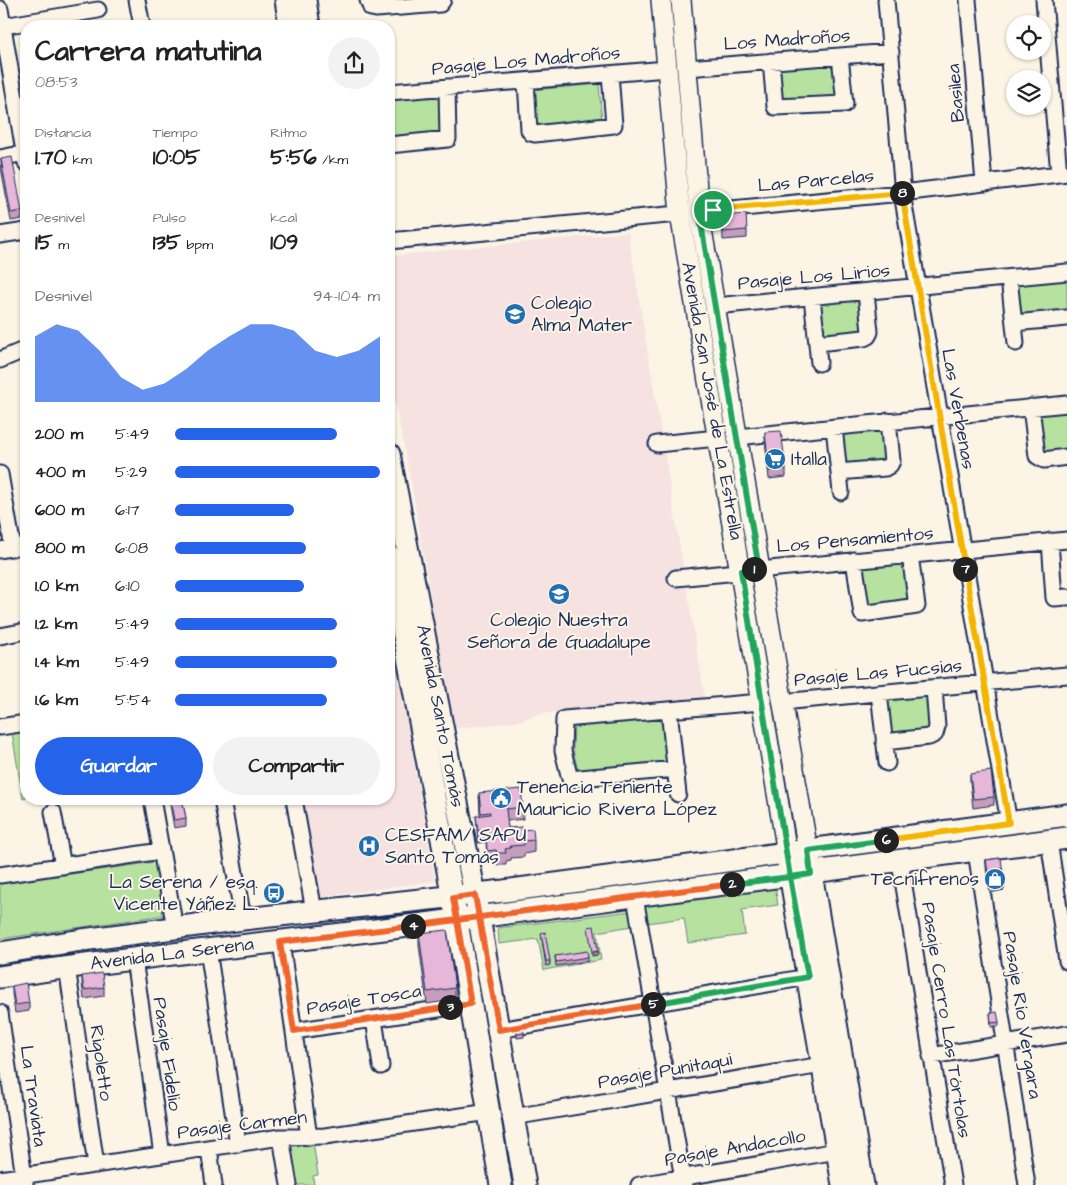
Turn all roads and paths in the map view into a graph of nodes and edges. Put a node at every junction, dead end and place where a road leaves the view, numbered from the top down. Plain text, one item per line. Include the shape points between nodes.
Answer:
1 (137, 0) edge
2 (286, 0) edge
3 (304, 0) edge
4 (368, 0) edge
5 (443, 0) edge
6 (661, 0) edge
7 (681, 0) edge
8 (886, 0) edge
9 (968, 0) edge
10 (1044, 0) edge
11 (0, 8) edge
12 (98, 10) dead end
13 (39, 20) edge
14 (141, 20) edge
15 (289, 20) edge
16 (308, 20) edge
17 (20, 23) edge
18 (3, 26) junction
19 (891, 52) junction
20 (840, 56) junction
21 (771, 61) junction
22 (687, 68) junction
23 (667, 69) junction
24 (610, 74) junction
25 (6, 80) edge
26 (526, 81) junction
27 (446, 87) junction
28 (395, 91) edge
29 (20, 100) edge
30 (395, 143) edge
31 (0, 158) edge
32 (20, 158) edge
33 (1063, 174) edge
34 (984, 183) junction
35 (902, 193) junction
36 (699, 212) junction
37 (680, 214) junction
38 (20, 232) edge
39 (0, 235) edge
40 (395, 240) edge
41 (1067, 272) edge
42 (1009, 278) junction
43 (917, 287) junction
44 (866, 292) junction
45 (812, 297) junction
46 (715, 306) junction
47 (1067, 318) edge
48 (1014, 323) junction
49 (817, 343) junction
50 (1016, 343) dead end
51 (20, 352) edge
52 (0, 360) edge
53 (819, 363) dead end
54 (1067, 404) edge
55 (1031, 407) junction
56 (939, 416) junction
57 (888, 422) junction
58 (834, 427) junction
59 (727, 437) junction
60 (657, 444) dead end
61 (1067, 457) edge
62 (839, 472) junction
63 (0, 474) edge
64 (395, 490) edge
65 (842, 492) dead end
66 (1067, 540) edge
67 (1050, 541) junction
68 (13, 547) edge
69 (962, 550) junction
70 (910, 555) junction
71 (854, 560) junction
72 (750, 570) junction
73 (676, 578) dead end
74 (395, 584) edge
75 (1067, 597) edge
76 (20, 633) edge
77 (0, 636) edge
78 (1067, 675) edge
79 (985, 683) junction
80 (934, 688) junction
81 (880, 693) junction
82 (761, 702) junction
83 (782, 702) junction
84 (669, 710) junction
85 (20, 724) edge
86 (0, 727) edge
87 (884, 742) junction
88 (887, 763) dead end
89 (676, 769) junction
90 (678, 794) dead end
91 (153, 805) edge
92 (223, 805) edge
93 (295, 805) edge
94 (53, 812) dead end
95 (1067, 815) edge
96 (1009, 823) junction
97 (1058, 839) edge
98 (162, 851) junction
99 (976, 851) junction
100 (797, 852) junction
101 (900, 862) junction
102 (63, 866) junction
103 (0, 875) edge
104 (801, 875) junction
105 (463, 896) junction
106 (636, 897) junction
107 (314, 912) junction
108 (243, 919) junction
109 (466, 919) junction
110 (175, 928) junction
111 (280, 942) junction
112 (208, 950) junction
113 (0, 953) edge
114 (134, 958) junction
115 (1067, 961) edge
116 (67, 967) junction
117 (0, 977) edge
118 (808, 977) junction
119 (471, 1004) junction
120 (653, 1004) junction
121 (0, 1013) edge
122 (374, 1018) junction
123 (499, 1030) junction
124 (294, 1031) junction
125 (1067, 1034) edge
126 (1006, 1044) junction
127 (931, 1056) junction
128 (822, 1065) junction
129 (381, 1066) dead end
130 (668, 1091) junction
131 (489, 1112) junction
132 (513, 1117) junction
133 (309, 1137) junction
134 (282, 1138) junction
135 (238, 1144) junction
136 (209, 1148) junction
137 (837, 1151) junction
138 (162, 1155) junction
139 (96, 1165) junction
140 (0, 1179) edge
141 (25, 1180) edge
142 (684, 1181) edge
143 (214, 1185) edge
144 (288, 1185) edge
145 (501, 1185) edge
146 (525, 1185) edge
147 (639, 1185) edge
148 (843, 1185) edge
149 (863, 1185) edge
150 (952, 1185) edge
151 (1027, 1185) edge

1 - 14 street
2 - 15 main road
3 - 16 main road
4 - 5 street via 371,8 376,9 440,4
6 - 23 street, Avenida San José de La Estrella
7 - 22 street, Avenida San José de La Estrella
8 - 19 street, Las Verbenas
9 - 34 street, Basilea
10 - 33 street
11 - 18 street
12 - 13 street
17 - 18 street
18 - 25 street
19 - 20 street, Los Madroños
19 - 35 street, Las Verbenas
20 - 21 street, Los Madroños
20 - 21 street via 845,104 775,107
21 - 22 street, Los Madroños
22 - 36 street, Avenida San José de La Estrella
23 - 24 street, Pasaje Los Madroños
23 - 37 street, Avenida San José de La Estrella
24 - 26 street, Pasaje Los Madroños
24 - 26 street via 614,125 535,134 529,130
25 - 29 street
26 - 27 street, Pasaje Los Madroños
27 - 28 street, Pasaje Los Madroños
27 - 30 street via 448,139
31 - 32 street
33 - 34 street, Las Parcelas
34 - 35 street, Las Parcelas
35 - 36 street, Las Parcelas
35 - 43 street, Las Verbenas
36 - 37 street, Las Parcelas
36 - 46 street, Avenida San José de La Estrella
37 - 40 street, Las Parcelas
37 - 59 street, Avenida San José de La Estrella
38 - 39 street
41 - 42 street, Pasaje Los Lirios
42 - 43 street, Pasaje Los Lirios
42 - 48 street
43 - 44 street, Pasaje Los Lirios
43 - 56 street, Las Verbenas
44 - 45 street, Pasaje Los Lirios
44 - 49 street via 868,336
45 - 46 street, Pasaje Los Lirios
45 - 49 street
46 - 59 street, Avenida San José de La Estrella
47 - 48 street
48 - 50 street
49 - 53 street
51 - 52 street
54 - 55 street
55 - 56 street
55 - 61 street via 1039,458
56 - 57 street
56 - 69 street, Las Verbenas
57 - 58 street
57 - 62 street via 890,465
58 - 59 street
58 - 62 street
59 - 60 street
59 - 72 street, Avenida San José de La Estrella
62 - 65 street
63 - 68 street
64 - 105 main road, Avenida Santo Tomás
66 - 67 street, Los Pensamientos
67 - 69 street, Los Pensamientos
67 - 75 street via 1054,598
69 - 70 street, Los Pensamientos
69 - 79 street, Las Verbenas
70 - 71 street, Los Pensamientos
70 - 71 street via 917,606 862,614
71 - 72 street, Los Pensamientos
72 - 73 street, Los Pensamientos
72 - 82 street, Avenida San José de La Estrella
72 - 83 street, Avenida San José de La Estrella
74 - 105 main road, Avenida Santo Tomás
76 - 77 street
78 - 79 street, Pasaje Las Fucsias
79 - 80 street, Pasaje Las Fucsias
79 - 96 street, Las Verbenas
80 - 81 street, Pasaje Las Fucsias
80 - 87 street via 935,734
81 - 83 street, Pasaje Las Fucsias
81 - 87 street
82 - 84 street
82 - 100 street, Avenida San José de La Estrella
83 - 100 street, Avenida San José de La Estrella
84 - 89 street
84 - 89 street via 564,719 563,751 570,779
85 - 86 street
87 - 88 street
89 - 90 street
91 - 98 street
92 - 108 street
93 - 107 street
94 - 102 street
95 - 96 main road, Avenida La Serena
96 - 100 main road, Avenida La Serena
97 - 99 main road, Avenida La Serena
97 - 115 street
98 - 102 street
98 - 110 street
99 - 101 main road, Avenida La Serena
99 - 126 street, Pasaje Río Vergara
100 - 104 main road, Avenida San José de La Estrella
100 - 105 main road, Avenida La Serena
101 - 104 main road, Avenida La Serena
101 - 127 street, Pasaje Cerro Las Tórtolas
102 - 103 street
104 - 106 main road, Avenida La Serena
104 - 118 main road, Avenida San José de La Estrella
104 - 149 main road, Avenida San José de La Estrella
105 - 107 main road, Avenida La Serena
105 - 109 main road, Avenida Santo Tomás
106 - 109 main road, Avenida La Serena
106 - 120 street
107 - 108 main road, Avenida La Serena
108 - 110 main road, Avenida La Serena
109 - 111 main road, Avenida La Serena
109 - 119 main road, Avenida Santo Tomás
109 - 123 main road, Avenida Santo Tomás
110 - 113 main road, Avenida La Serena
111 - 112 main road, Avenida La Serena
111 - 124 street
112 - 114 main road, Avenida La Serena
112 - 135 street
114 - 116 main road, Avenida La Serena
114 - 138 street, Pasaje Fidelio
116 - 117 main road, Avenida La Serena
116 - 139 street, Rigoletto
118 - 120 street
118 - 128 main road, Avenida San José de La Estrella
119 - 122 street, Pasaje Tosca
119 - 131 main road, Avenida Santo Tomás
120 - 123 street
120 - 130 street
121 - 141 street, La Traviata
122 - 124 street, Pasaje Tosca
122 - 129 street
123 - 132 main road, Avenida Santo Tomás
124 - 133 street
125 - 126 street
126 - 127 street
126 - 151 street, Pasaje Río Vergara
127 - 150 street, Pasaje Cerro Las Tórtolas
128 - 130 street, Pasaje Punitaqui
128 - 137 main road, Avenida San José de La Estrella
130 - 132 street, Pasaje Punitaqui
130 - 142 street
131 - 133 street, Pasaje Carmen
131 - 145 main road, Avenida Santo Tomás
132 - 146 main road, Avenida Santo Tomás
133 - 134 street, Pasaje Carmen
134 - 135 street, Pasaje Carmen
134 - 144 street
135 - 136 street, Pasaje Carmen
136 - 138 street, Pasaje Carmen
136 - 143 street
137 - 142 street, Pasaje Andacollo
137 - 148 main road, Avenida San José de La Estrella
138 - 139 street, Pasaje Carmen
139 - 141 street, Pasaje Carmen
140 - 141 street, Pasaje Carmen
142 - 147 street, Pasaje Andacollo

